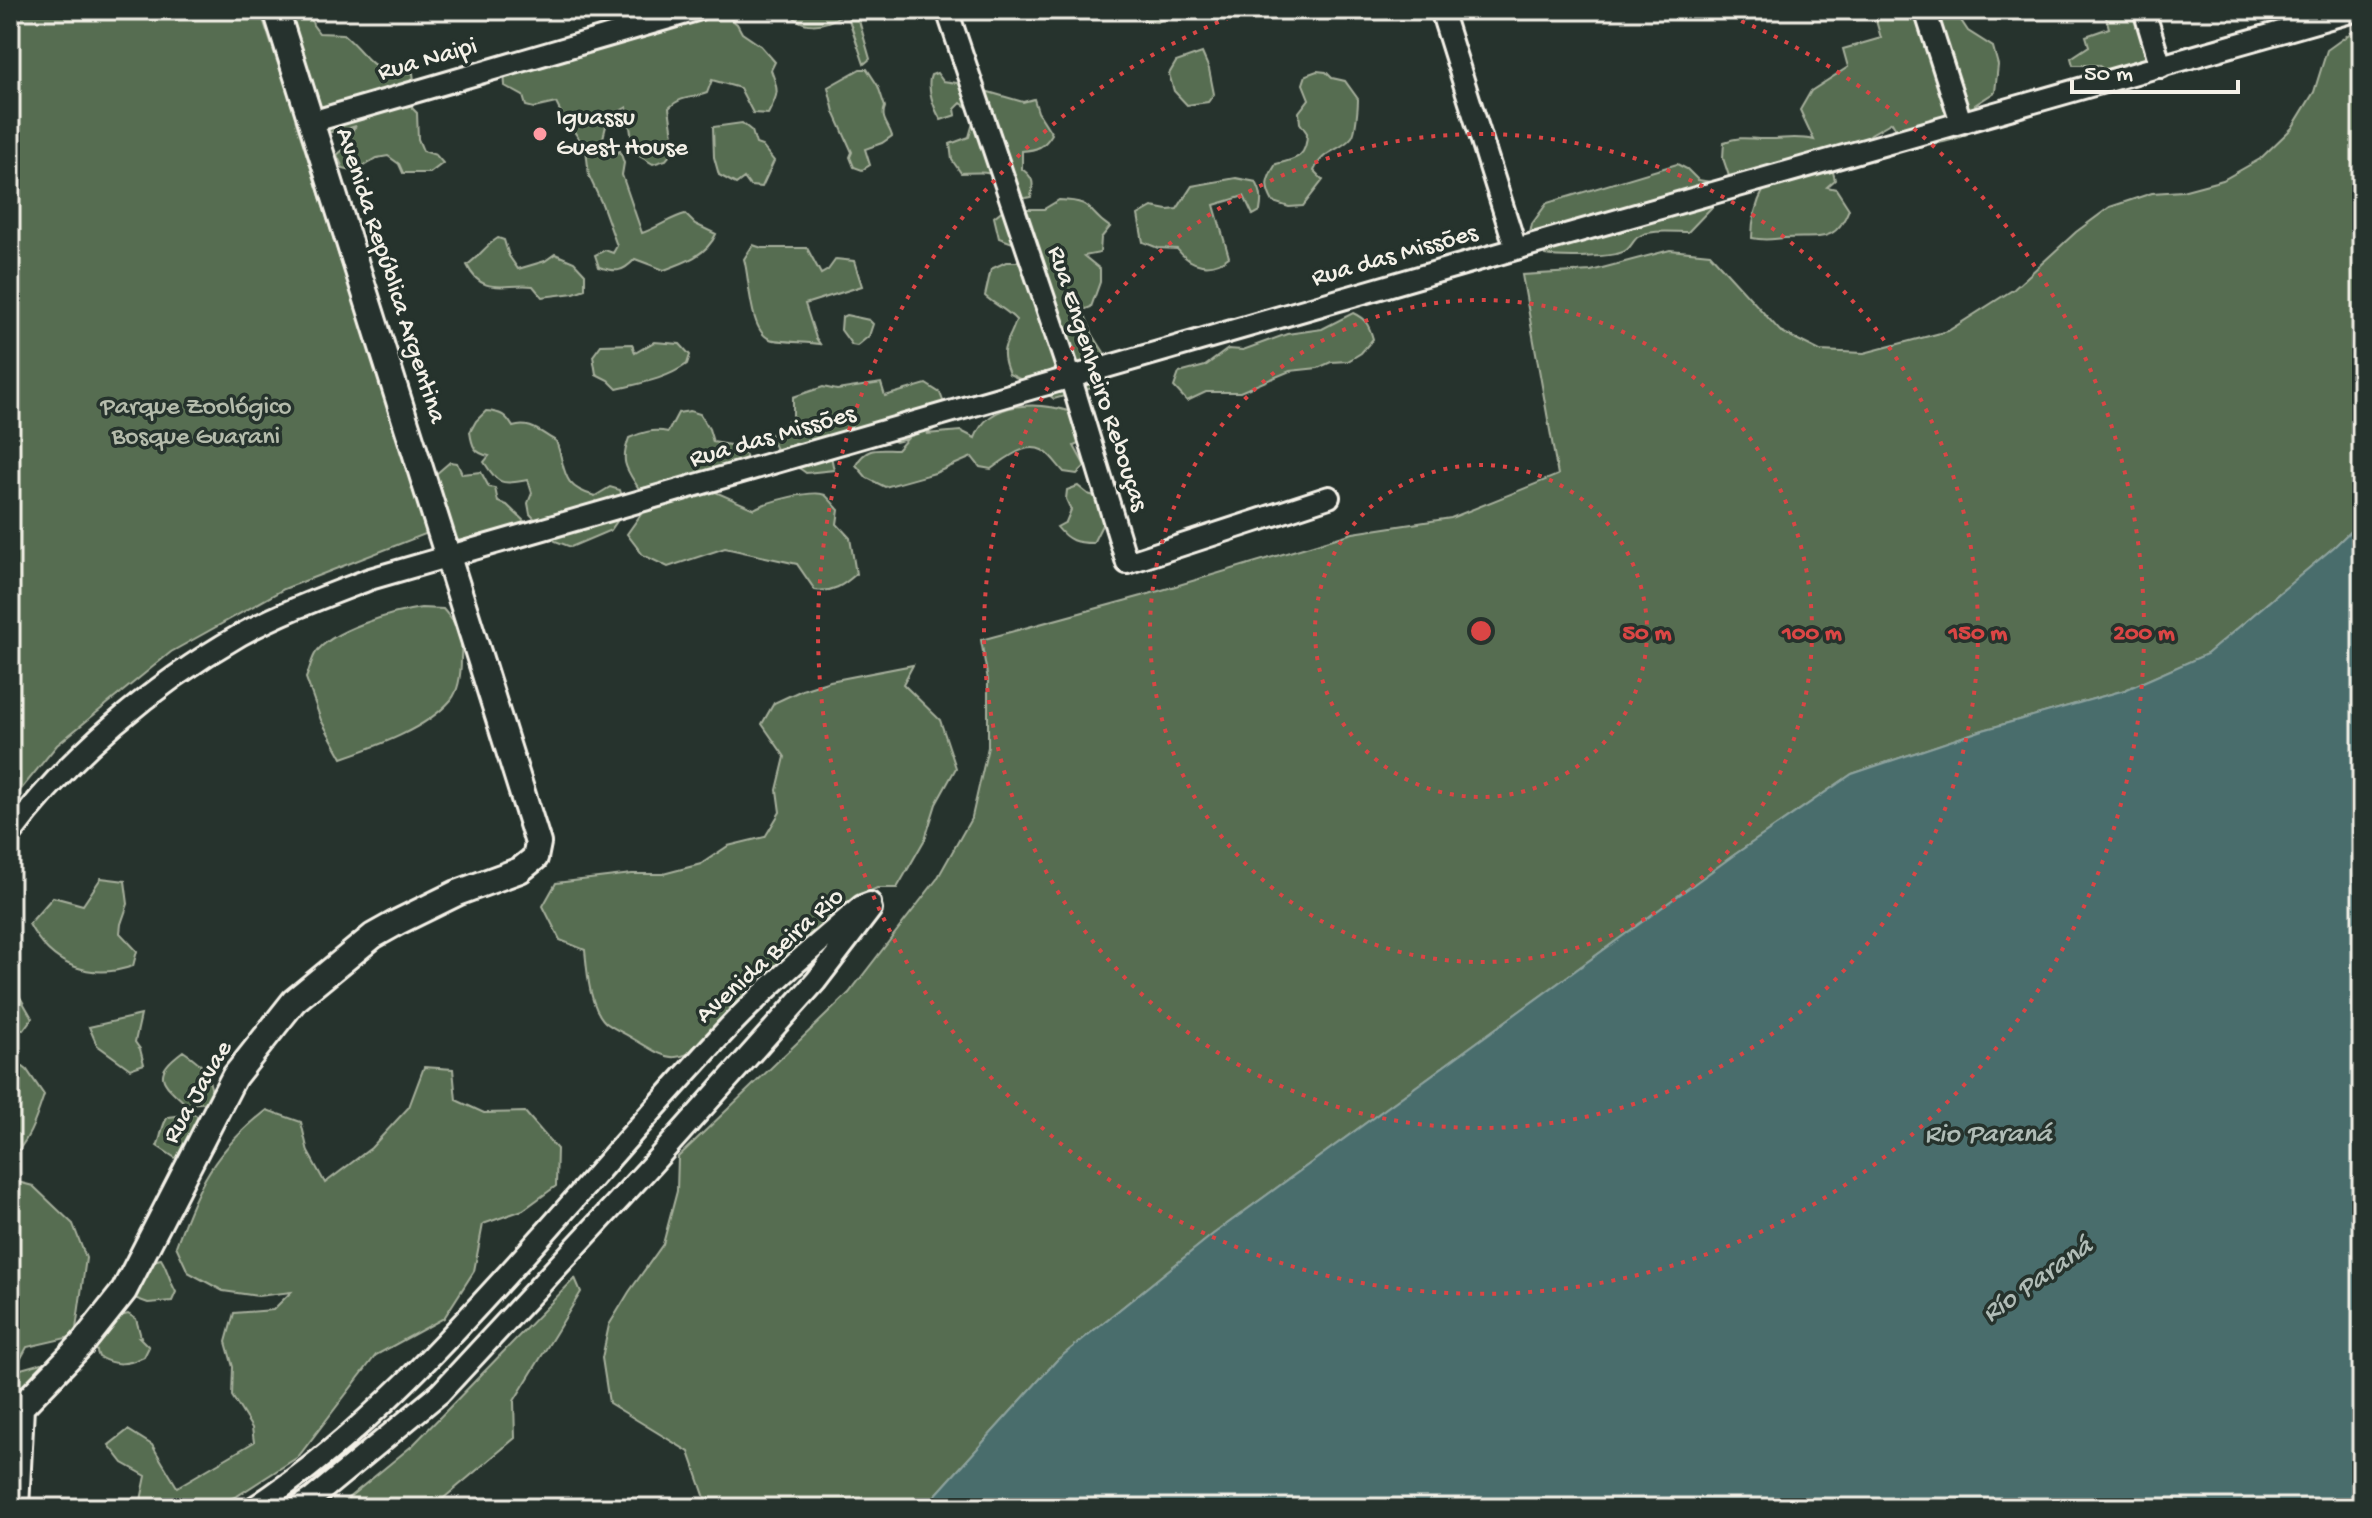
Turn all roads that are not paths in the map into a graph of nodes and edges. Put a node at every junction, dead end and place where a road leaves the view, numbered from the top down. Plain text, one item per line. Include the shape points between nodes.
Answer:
1 (276, 10) edge
2 (697, 10) edge
3 (947, 10) edge
4 (1441, 10) edge
5 (1925, 10) edge
6 (2144, 10) edge
7 (2358, 10) edge
8 (2161, 67) junction
9 (311, 122) junction
10 (1961, 122) junction
11 (1516, 249) junction
12 (1071, 379) junction
13 (1329, 497) dead end
14 (448, 558) junction
15 (10, 835) edge
16 (538, 843) joint
17 (16, 1411) edge
18 (16, 1508) edge
19 (253, 1508) edge
20 (298, 1508) edge

1 - 9 street, Avenida República Argentina
2 - 9 street, Rua Naipi
3 - 12 street, Rua Engenheiro Rebouças
4 - 11 street
5 - 10 street
6 - 8 street
7 - 8 street, Rua das Missões
8 - 10 street, Rua das Missões
9 - 14 street, Avenida República Argentina
10 - 11 street, Rua das Missões
11 - 12 street, Rua das Missões
12 - 13 street, Rua Engenheiro Rebouças via 1127,563
12 - 14 street, Rua das Missões
14 - 15 street via 299,606 203,659 123,718 62,773
14 - 16 street, Avenida República Argentina
16 - 17 street, Rua Javae via 535,858 520,870 457,893 373,936 294,1001 234,1077 124,1291 82,1344
17 - 18 street
19 - 20 street, Avenida Beira Rio via 386,1400 459,1328 730,1026 799,959 870,903 871,911 816,981 440,1393

